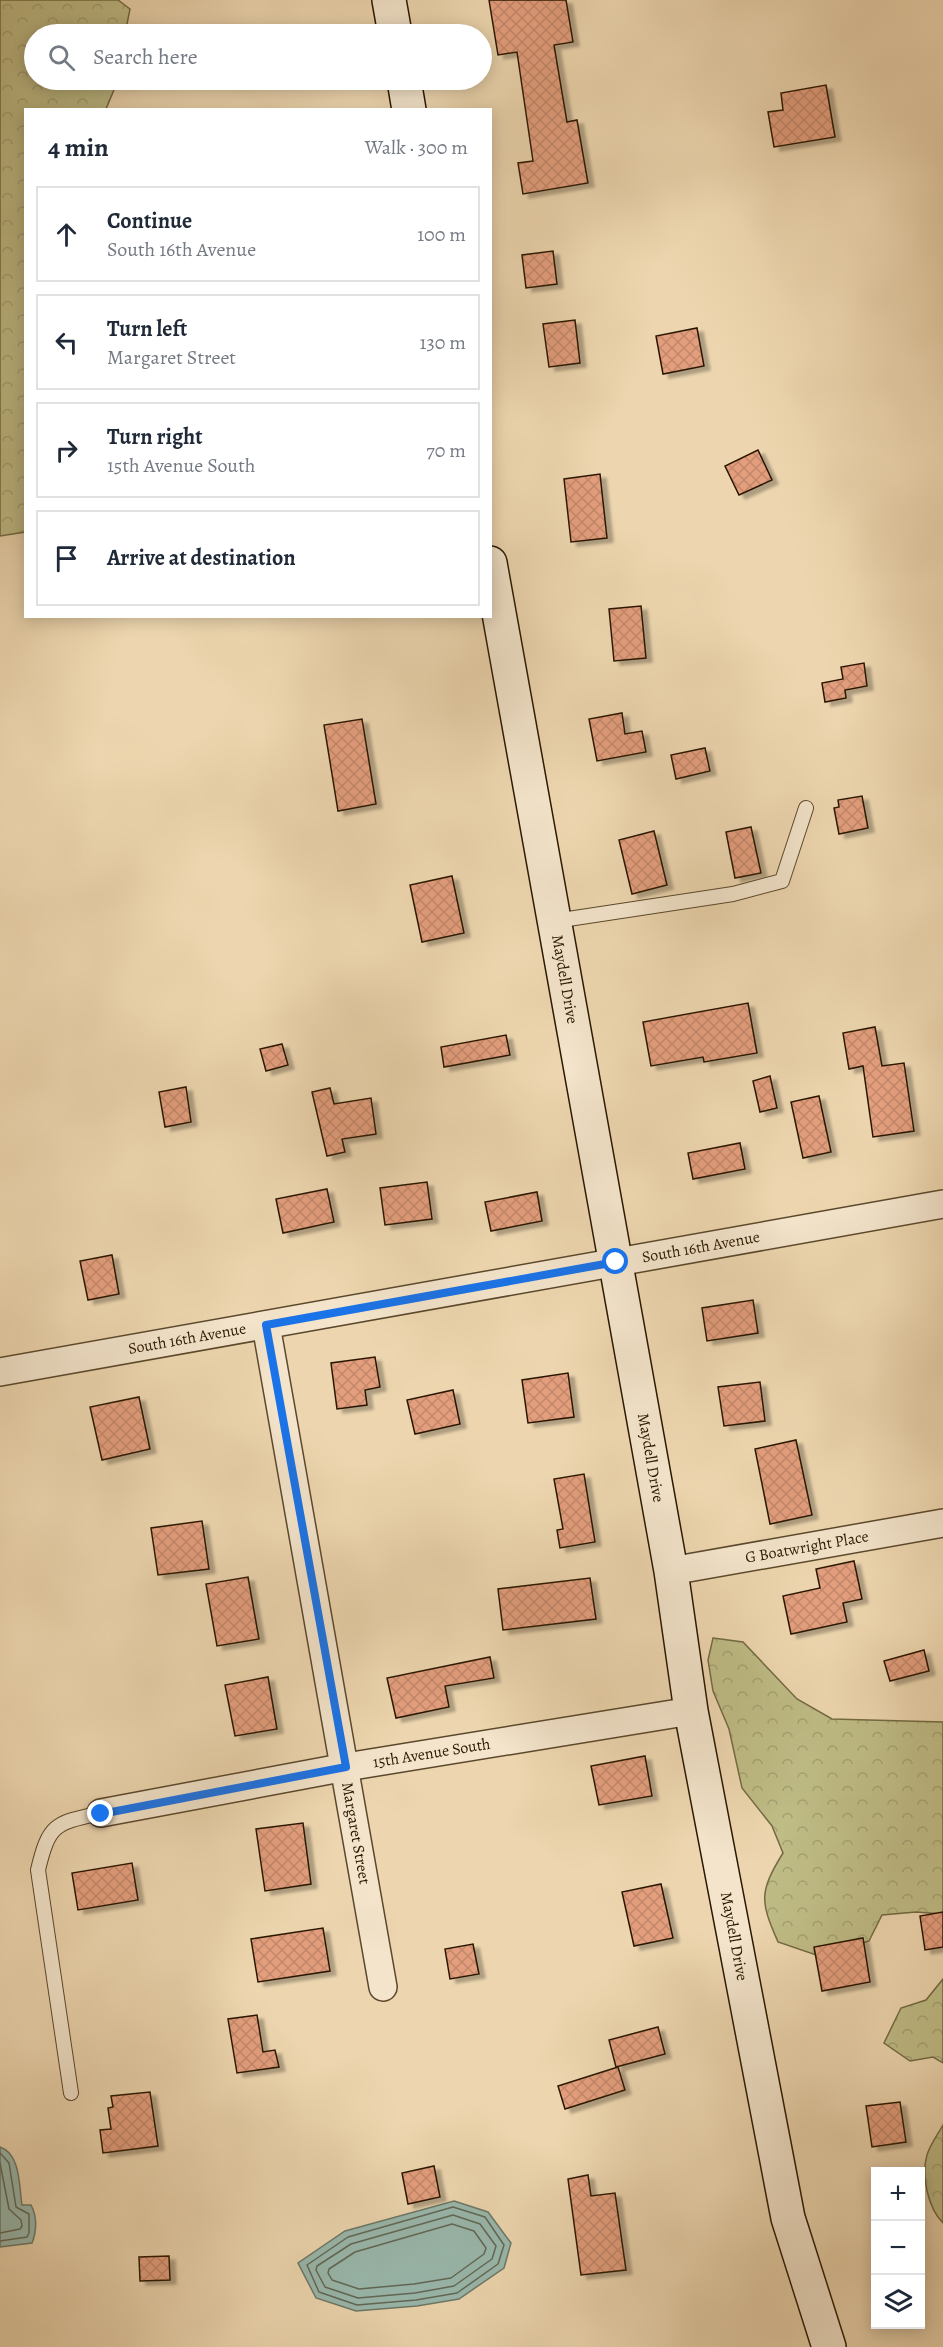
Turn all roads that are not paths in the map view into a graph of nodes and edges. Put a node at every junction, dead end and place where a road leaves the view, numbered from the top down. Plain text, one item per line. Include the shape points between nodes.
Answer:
1 (389, 0) edge
2 (393, 24) edge
3 (406, 90) edge
4 (409, 108) edge
5 (492, 574) edge
6 (806, 808) dead end
7 (555, 921) junction
8 (943, 1204) edge
9 (616, 1262) junction
10 (266, 1325) junction
11 (0, 1372) edge
12 (943, 1523) edge
13 (671, 1571) junction
14 (691, 1711) junction
15 (346, 1767) junction
16 (101, 1814) joint
17 (382, 1987) dead end
18 (71, 2093) dead end
19 (829, 2347) edge

1 - 2 street
3 - 4 street
5 - 7 street, Maydell Drive
6 - 7 lane via 782,880 733,894
7 - 9 street, Maydell Drive
8 - 9 street, South 16th Avenue
9 - 10 street, South 16th Avenue
9 - 13 street, Maydell Drive
10 - 11 street, South 16th Avenue
10 - 15 street, Margaret Street
12 - 13 street, G Boatwright Place
13 - 14 street, Maydell Drive
14 - 15 street, 15th Avenue South
14 - 19 street, Maydell Drive via 788,2218
15 - 16 street, 15th Avenue South
15 - 17 street, Margaret Street
16 - 18 lane via 63,1822 45,1839 38,1870

